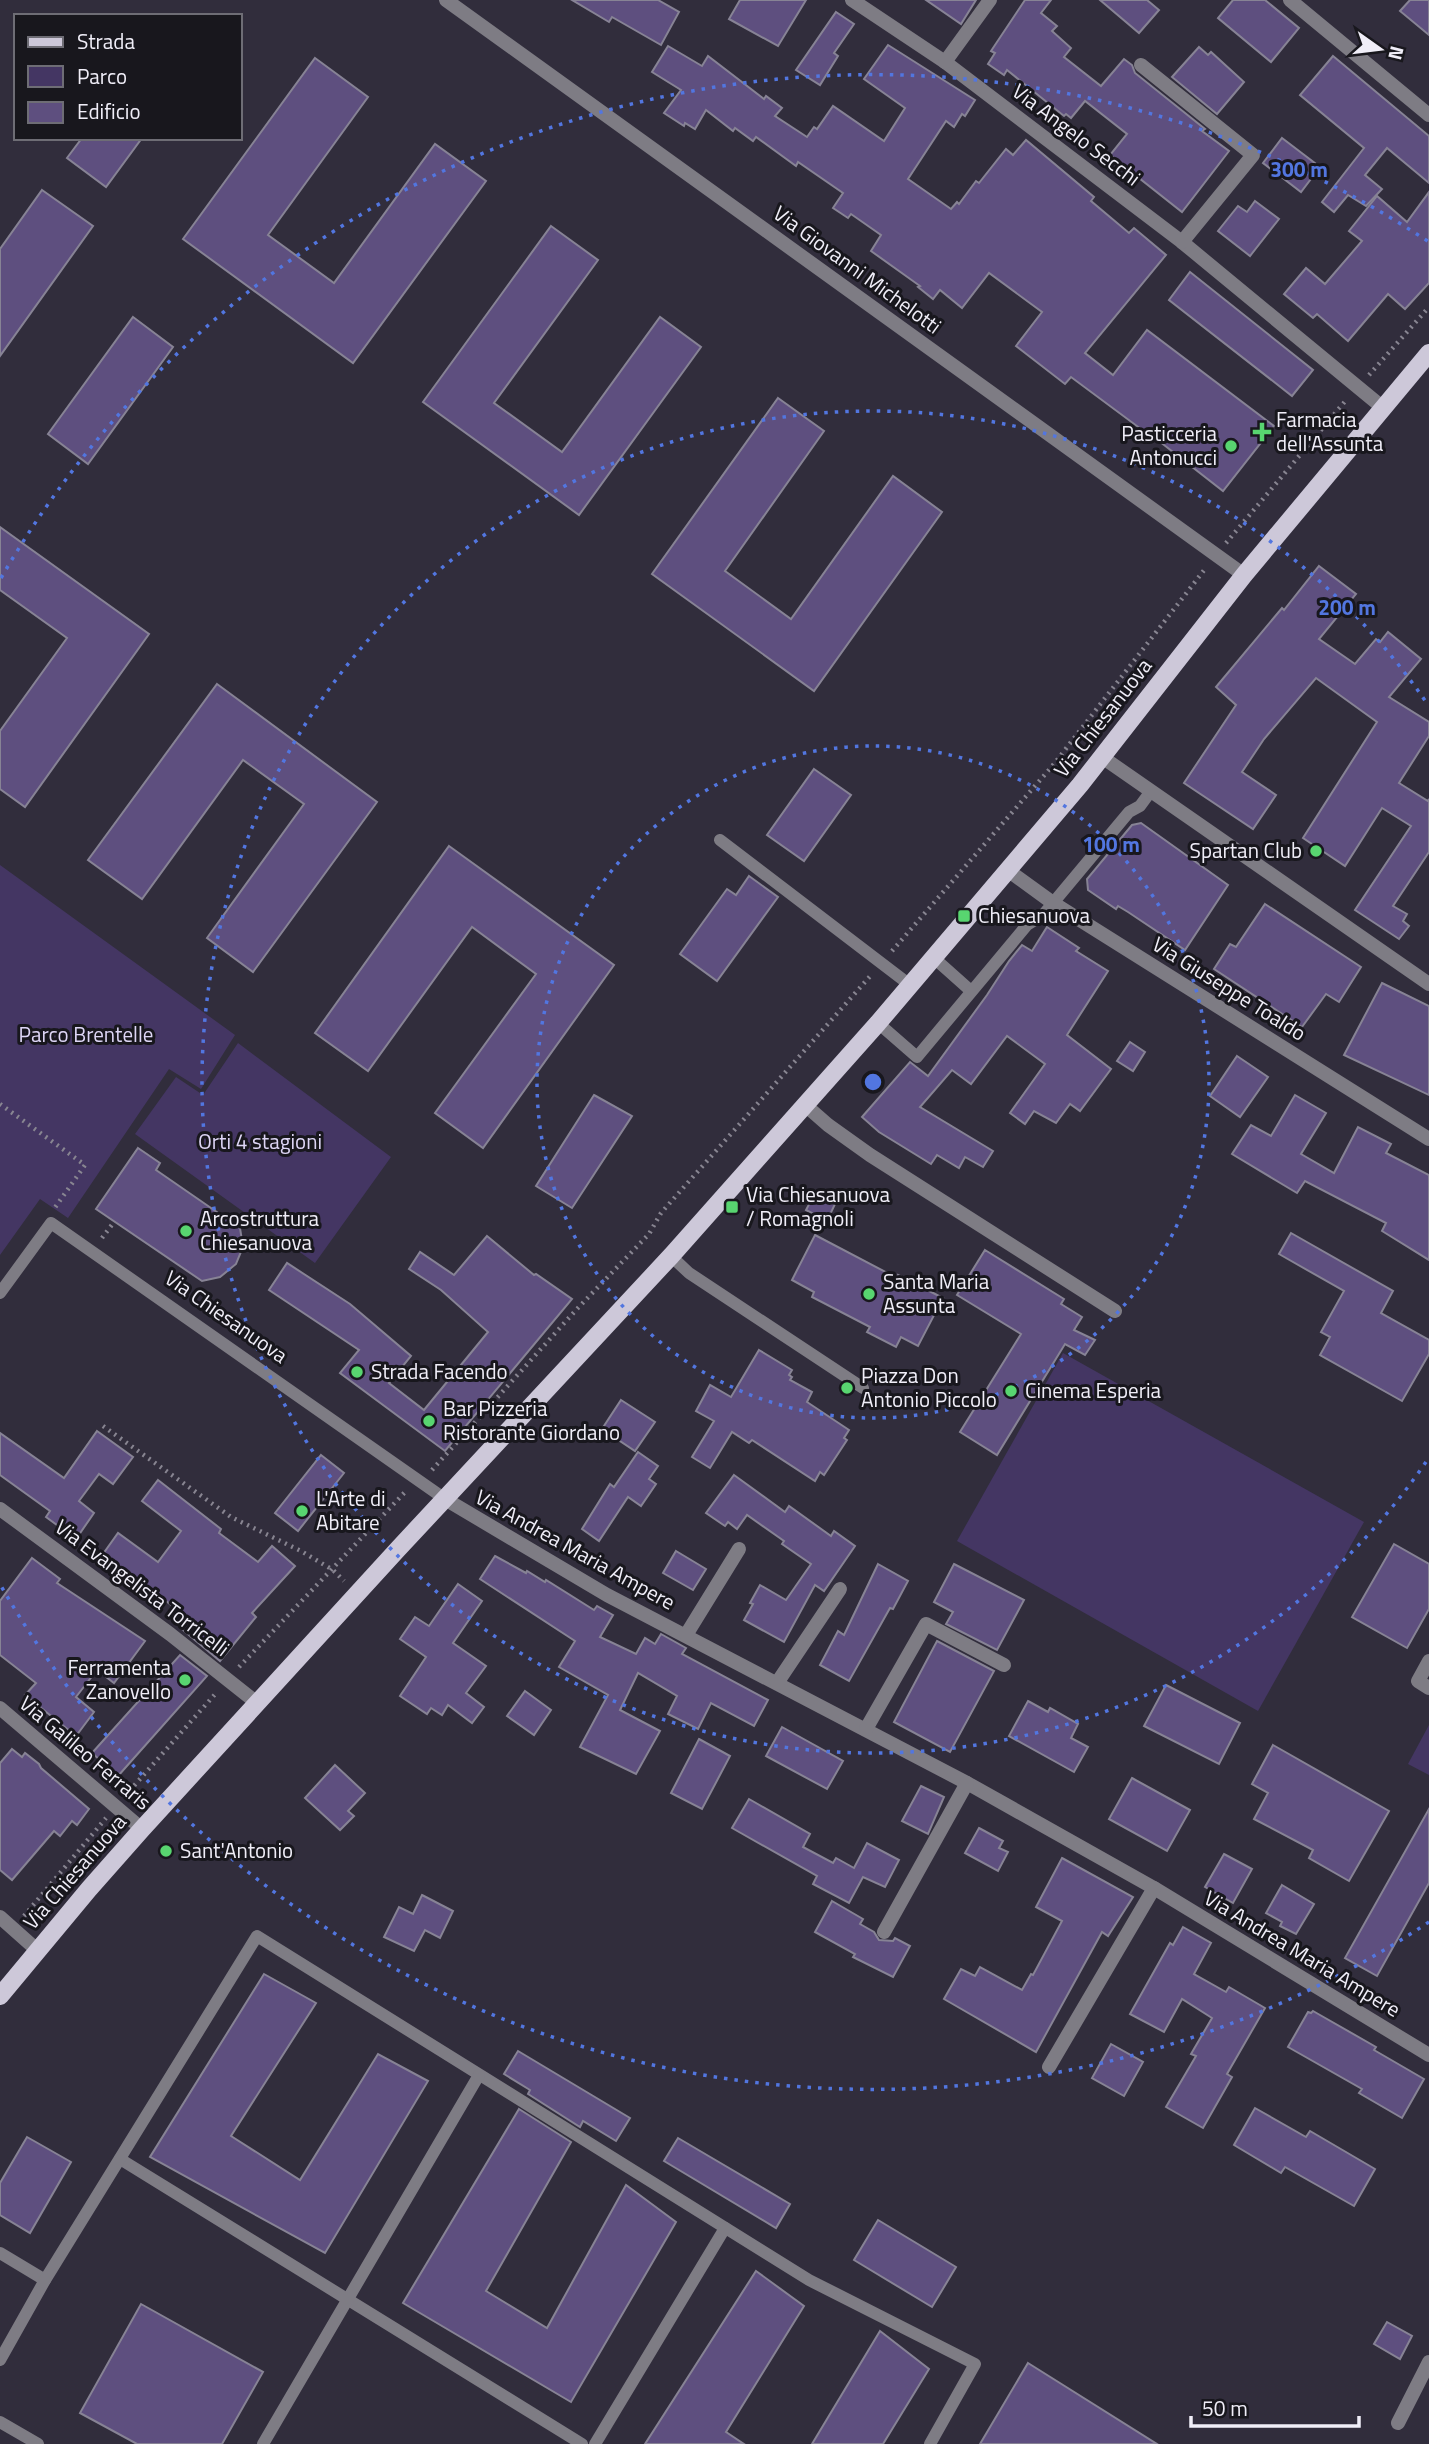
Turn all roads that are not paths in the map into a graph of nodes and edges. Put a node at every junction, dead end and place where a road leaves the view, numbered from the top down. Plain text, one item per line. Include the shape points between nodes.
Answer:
1 (446, 0) edge
2 (852, 0) edge
3 (990, 0) edge
4 (1290, 0) edge
5 (945, 62) junction
6 (1142, 65) dead end
7 (1429, 116) edge
8 (1182, 242) junction
9 (1429, 353) edge
10 (1382, 407) junction
11 (1244, 575) junction
12 (1102, 757) junction
13 (1151, 791) junction
14 (720, 840) dead end
15 (1009, 871) junction
16 (1053, 904) junction
17 (934, 958) junction
18 (1429, 984) edge
19 (910, 985) junction
20 (971, 991) junction
21 (878, 1023) junction
22 (804, 1104) junction
23 (1429, 1139) edge
24 (671, 1256) junction
25 (0, 1293) edge
26 (1115, 1311) dead end
27 (863, 1388) dead end
28 (445, 1499) junction
29 (0, 1509) edge
30 (739, 1549) dead end
31 (840, 1589) dead end
32 (686, 1635) junction
33 (1429, 1661) edge
34 (1004, 1665) dead end
35 (777, 1683) junction
36 (1429, 1688) edge
37 (257, 1703) junction
38 (0, 1709) edge
39 (866, 1729) junction
40 (967, 1783) junction
41 (142, 1829) junction
42 (1154, 1888) junction
43 (0, 1917) edge
44 (884, 1932) dead end
45 (37, 1950) junction
46 (0, 1996) edge
47 (1429, 2056) edge
48 (1049, 2067) dead end
49 (479, 2075) junction
50 (120, 2159) junction
51 (725, 2228) junction
52 (0, 2253) edge
53 (46, 2280) junction
54 (348, 2299) junction
55 (0, 2360) edge
56 (1429, 2362) edge
57 (0, 2422) edge
58 (1398, 2423) dead end
59 (38, 2444) edge
60 (263, 2444) edge
61 (582, 2444) edge
62 (595, 2444) edge
63 (930, 2444) edge

1 - 11 street, Via Giovanni Michelotti
2 - 5 street, Via Angelo Secchi
3 - 5 street
4 - 7 street
5 - 8 street, Via Angelo Secchi
6 - 8 street via 1253,155
8 - 10 street, Via Angelo Secchi
9 - 10 main road, Via Chiesanuova
10 - 11 main road, Via Chiesanuova
11 - 12 main road, Via Chiesanuova
12 - 13 street
12 - 15 main road, Via Chiesanuova
13 - 16 lane
13 - 18 street
14 - 19 lane
15 - 16 street, Via Giuseppe Toaldo
15 - 17 main road, Via Chiesanuova
16 - 20 lane via 1027,925
16 - 23 street, Via Giuseppe Toaldo
17 - 19 main road, Via Chiesanuova
17 - 20 lane
19 - 21 main road, Via Chiesanuova
20 - 21 lane via 918,1057
21 - 22 main road, Via Chiesanuova
22 - 24 main road, Via Chiesanuova
22 - 26 street via 870,1155
24 - 27 lane via 689,1273
24 - 28 main road, Via Chiesanuova
25 - 28 lane, Via Chiesanuova via 51,1223
28 - 32 street, Via Andrea Maria Ampere
28 - 37 main road, Via Chiesanuova
29 - 37 street, Via Evangelista Torricelli
30 - 32 street, Via Andrea Maria Ampere
31 - 35 street
32 - 35 street, Via Andrea Maria Ampere
33 - 36 street via 1418,1681
34 - 39 street via 926,1624
35 - 39 street, Via Andrea Maria Ampere
37 - 41 main road, Via Chiesanuova
38 - 41 street, Via Galileo Ferraris
39 - 40 street, Via Andrea Maria Ampere
40 - 42 street, Via Andrea Maria Ampere
40 - 44 street
41 - 45 main road, Via Chiesanuova
42 - 47 street, Via Andrea Maria Ampere
42 - 48 street
43 - 45 street
45 - 46 main road, Via Chiesanuova
49 - 50 lane via 257,1936
49 - 51 lane
49 - 54 lane
50 - 53 lane
50 - 54 lane
51 - 62 lane
51 - 63 lane via 809,2280 975,2364
52 - 53 lane
53 - 55 lane
54 - 60 lane
54 - 61 lane
56 - 58 street
57 - 59 lane

